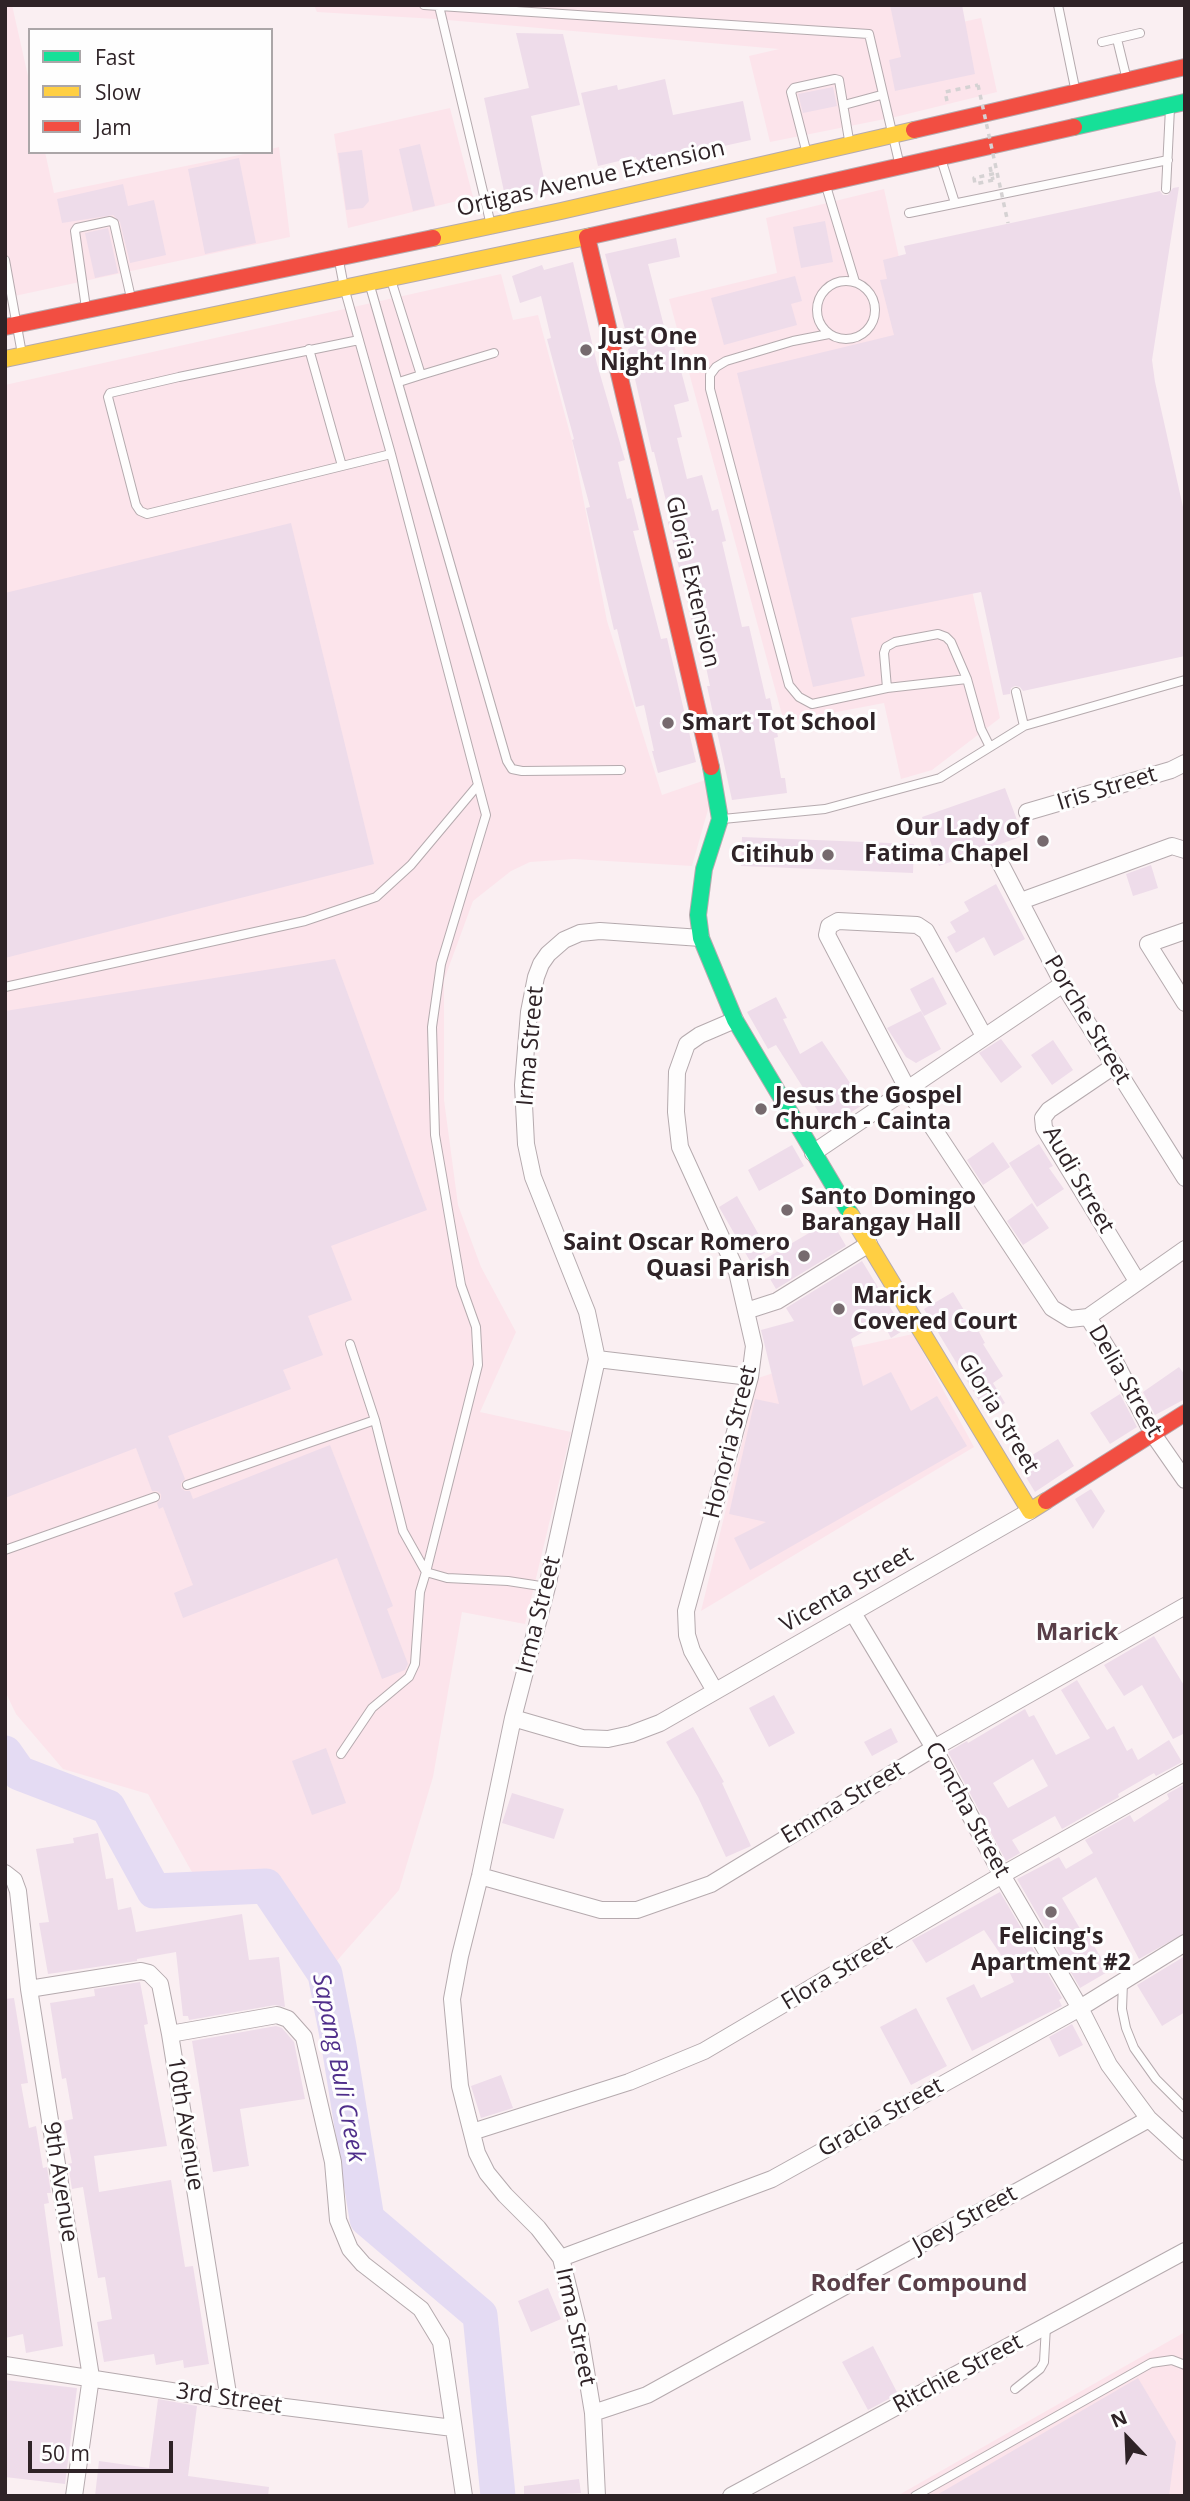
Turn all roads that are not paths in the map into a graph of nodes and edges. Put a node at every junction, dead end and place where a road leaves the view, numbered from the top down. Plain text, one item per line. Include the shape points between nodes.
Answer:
1 (424, 5) edge
2 (1058, 5) edge
3 (439, 6) edge
4 (1140, 33) dead end
5 (1118, 39) junction
6 (1102, 42) dead end
7 (1185, 67) edge
8 (1127, 79) junction
9 (1076, 91) junction
10 (881, 95) junction
11 (1178, 104) edge
12 (844, 105) junction
13 (891, 134) junction
14 (849, 143) junction
15 (807, 154) junction
16 (941, 159) junction
17 (1168, 160) junction
18 (900, 167) junction
19 (825, 183) junction
20 (1166, 189) dead end
21 (955, 202) junction
22 (909, 213) dead end
23 (491, 225) junction
24 (587, 237) junction
25 (338, 257) junction
26 (5, 260) edge
27 (391, 278) junction
28 (369, 282) junction
29 (855, 282) junction
30 (344, 287) junction
31 (131, 301) junction
32 (86, 309) junction
33 (10, 326) edge
34 (829, 334) junction
35 (359, 340) junction
36 (309, 349) junction
37 (494, 353) dead end
38 (22, 355) junction
39 (5, 359) edge
40 (422, 375) junction
41 (399, 382) junction
42 (391, 454) junction
43 (342, 466) junction
44 (967, 679) junction
45 (1185, 680) edge
46 (887, 688) junction
47 (1016, 692) dead end
48 (1024, 726) junction
49 (990, 747) junction
50 (1185, 763) edge
51 (621, 770) dead end
52 (478, 785) junction
53 (1027, 813) dead end
54 (720, 819) junction
55 (1185, 850) edge
56 (997, 858) dead end
57 (1021, 901) junction
58 (1185, 931) edge
59 (701, 938) junction
60 (1062, 984) junction
61 (5, 987) edge
62 (1185, 1003) edge
63 (735, 1020) junction
64 (984, 1036) junction
65 (1114, 1066) junction
66 (908, 1090) junction
67 (813, 1153) junction
68 (1185, 1178) edge
69 (869, 1244) junction
70 (1185, 1249) edge
71 (1137, 1281) junction
72 (746, 1311) junction
73 (1088, 1317) junction
74 (349, 1345) dead end
75 (597, 1359) junction
76 (750, 1377) junction
77 (1185, 1413) edge
78 (375, 1420) junction
79 (1153, 1434) junction
80 (1185, 1480) edge
81 (187, 1485) dead end
82 (155, 1497) dead end
83 (1030, 1511) junction
84 (5, 1550) edge
85 (426, 1572) junction
86 (547, 1587) junction
87 (1185, 1605) edge
88 (853, 1613) junction
89 (715, 1691) junction
90 (513, 1718) junction
91 (934, 1748) junction
92 (341, 1755) dead end
93 (1185, 1773) edge
94 (6, 1873) edge
95 (1002, 1875) junction
96 (480, 1876) junction
97 (1185, 1943) edge
98 (1123, 1982) junction
99 (29, 1989) junction
100 (1080, 2008) junction
101 (170, 2034) junction
102 (1185, 2108) edge
103 (1149, 2119) junction
104 (472, 2132) junction
105 (1185, 2152) edge
106 (1185, 2251) edge
107 (561, 2258) junction
108 (1045, 2326) junction
109 (5, 2365) edge
110 (1185, 2365) edge
111 (91, 2377) junction
112 (1015, 2389) dead end
113 (229, 2400) junction
114 (593, 2413) junction
115 (453, 2428) junction
116 (74, 2496) edge
117 (464, 2496) edge
118 (597, 2496) edge
119 (731, 2496) edge
120 (915, 2496) edge

1 - 3 lane
2 - 9 lane
3 - 10 lane via 869,34
3 - 23 lane
4 - 5 lane
5 - 6 lane
5 - 8 lane
7 - 8 main road, Ortigas Avenue Extension
8 - 9 main road, Ortigas Avenue Extension
9 - 13 main road, Ortigas Avenue Extension
10 - 12 lane
10 - 13 lane
11 - 16 main road
11 - 17 lane
12 - 14 lane
12 - 15 lane via 841,84 835,79 792,90
13 - 14 main road, Ortigas Avenue Extension
13 - 18 lane
14 - 15 main road, Ortigas Avenue Extension
15 - 23 main road, Ortigas Avenue Extension
16 - 18 main road
16 - 21 lane
17 - 20 lane
17 - 21 lane
18 - 19 main road
19 - 24 main road
19 - 29 lane
21 - 22 lane
23 - 25 main road, Ortigas Avenue Extension
24 - 27 main road
24 - 54 main road, Gloria Extension
25 - 30 lane
25 - 31 main road, Ortigas Avenue Extension
26 - 33 lane
27 - 28 main road
27 - 40 lane
28 - 30 main road
28 - 41 lane
29 - 34 lane via 835,284 820,297 818,317
29 - 34 lane via 875,303 873,324 867,332 848,340
30 - 35 lane
30 - 38 main road
31 - 32 main road, Ortigas Avenue Extension
31 - 32 lane via 110,220 75,231
32 - 33 main road, Ortigas Avenue Extension
33 - 38 lane
34 - 46 lane via 726,361 710,375 710,389 789,685 811,704
35 - 36 lane
35 - 42 lane
36 - 43 lane
36 - 43 lane via 110,393 136,505 147,514
37 - 40 lane
38 - 39 main road
40 - 41 lane
41 - 51 lane via 507,761 512,769 522,771
42 - 43 lane
42 - 52 lane
44 - 46 lane
44 - 46 lane via 951,642 938,635 886,647
44 - 49 lane
45 - 48 lane
47 - 48 lane
48 - 49 lane
49 - 54 lane via 940,778 825,809
50 - 53 street, Iris Street
52 - 61 lane via 411,865 376,897 305,920
52 - 85 lane via 486,815 441,964 432,1027 436,1135 458,1272 476,1327 478,1364
54 - 59 main road, Gloria Extension via 704,869 698,915
55 - 57 street via 1172,846
56 - 57 street, Porche Street
57 - 60 street, Porche Street
58 - 62 street via 1148,944
59 - 63 main road, Gloria Street
59 - 75 street, Irma Street via 580,933 548,954 536,977 523,1085 526,1144 533,1177 587,1312
60 - 64 street
60 - 65 street, Porche Street
63 - 67 main road, Gloria Street
63 - 72 street, Honoria Street via 687,1044 677,1072 676,1112 680,1147 737,1272
64 - 66 street
64 - 66 street via 926,932 917,925 838,921 829,926 827,935
65 - 68 street, Porche Street
65 - 71 street, Audi Street via 1049,1110 1043,1118 1044,1129
66 - 67 street
66 - 73 street via 1052,1308 1070,1319
67 - 69 main road, Gloria Street
69 - 72 street via 785,1296
69 - 83 main road, Gloria Street
70 - 71 street
71 - 73 street
72 - 76 street, Honoria Street via 754,1346
73 - 79 street, Delia Street
74 - 78 lane
75 - 76 street
75 - 86 street, Irma Street
76 - 89 street, Honoria Street via 686,1611 692,1651
77 - 79 main road, Vicenta Street
78 - 81 lane
78 - 85 lane via 403,1531
79 - 80 street, Delia Street
79 - 83 main road, Vicenta Street
82 - 84 lane
83 - 88 street, Vicenta Street
85 - 86 lane
85 - 92 lane via 420,1592 415,1664 409,1678 372,1708
86 - 90 street, Irma Street
87 - 91 street, Emma Street
88 - 89 street, Vicenta Street
88 - 91 street, Concha Street
89 - 90 street, Vicenta Street via 660,1723 608,1739 582,1738
90 - 96 street, Irma Street
91 - 95 street, Concha Street
91 - 96 street, Emma Street via 711,1884 637,1910 601,1910
93 - 95 street, Flora Street
94 - 99 street, 9th Avenue via 15,1880 18,1891
95 - 100 street, Concha Street
95 - 104 street, Flora Street via 704,2051 629,2082
96 - 104 street, Irma Street via 452,1998 460,2086
97 - 98 street, Gracia Street
98 - 100 street, Gracia Street
98 - 102 lane via 1122,2009 1134,2048
99 - 101 street, 10th Avenue via 149,1973 160,1984
99 - 111 street, 9th Avenue
100 - 103 street, Concha Street via 1110,2065
100 - 107 street, Gracia Street via 772,2179
101 - 113 street, 10th Avenue
101 - 115 street via 277,2015 298,2027 333,2162 338,2220 350,2249 421,2309 441,2342
103 - 105 street, Concha Street
103 - 114 street, Joey Street via 647,2395
104 - 107 street, Irma Street via 487,2173
106 - 108 street, Ritchie Street
107 - 114 street, Irma Street
108 - 112 lane via 1044,2362
108 - 119 street, Ritchie Street
109 - 111 street, 3rd Street
110 - 120 lane via 1172,2360 1152,2363
111 - 113 street, 3rd Street
111 - 116 street, 9th Avenue
113 - 115 street, 3rd Street
114 - 118 street, Irma Street
115 - 117 street

